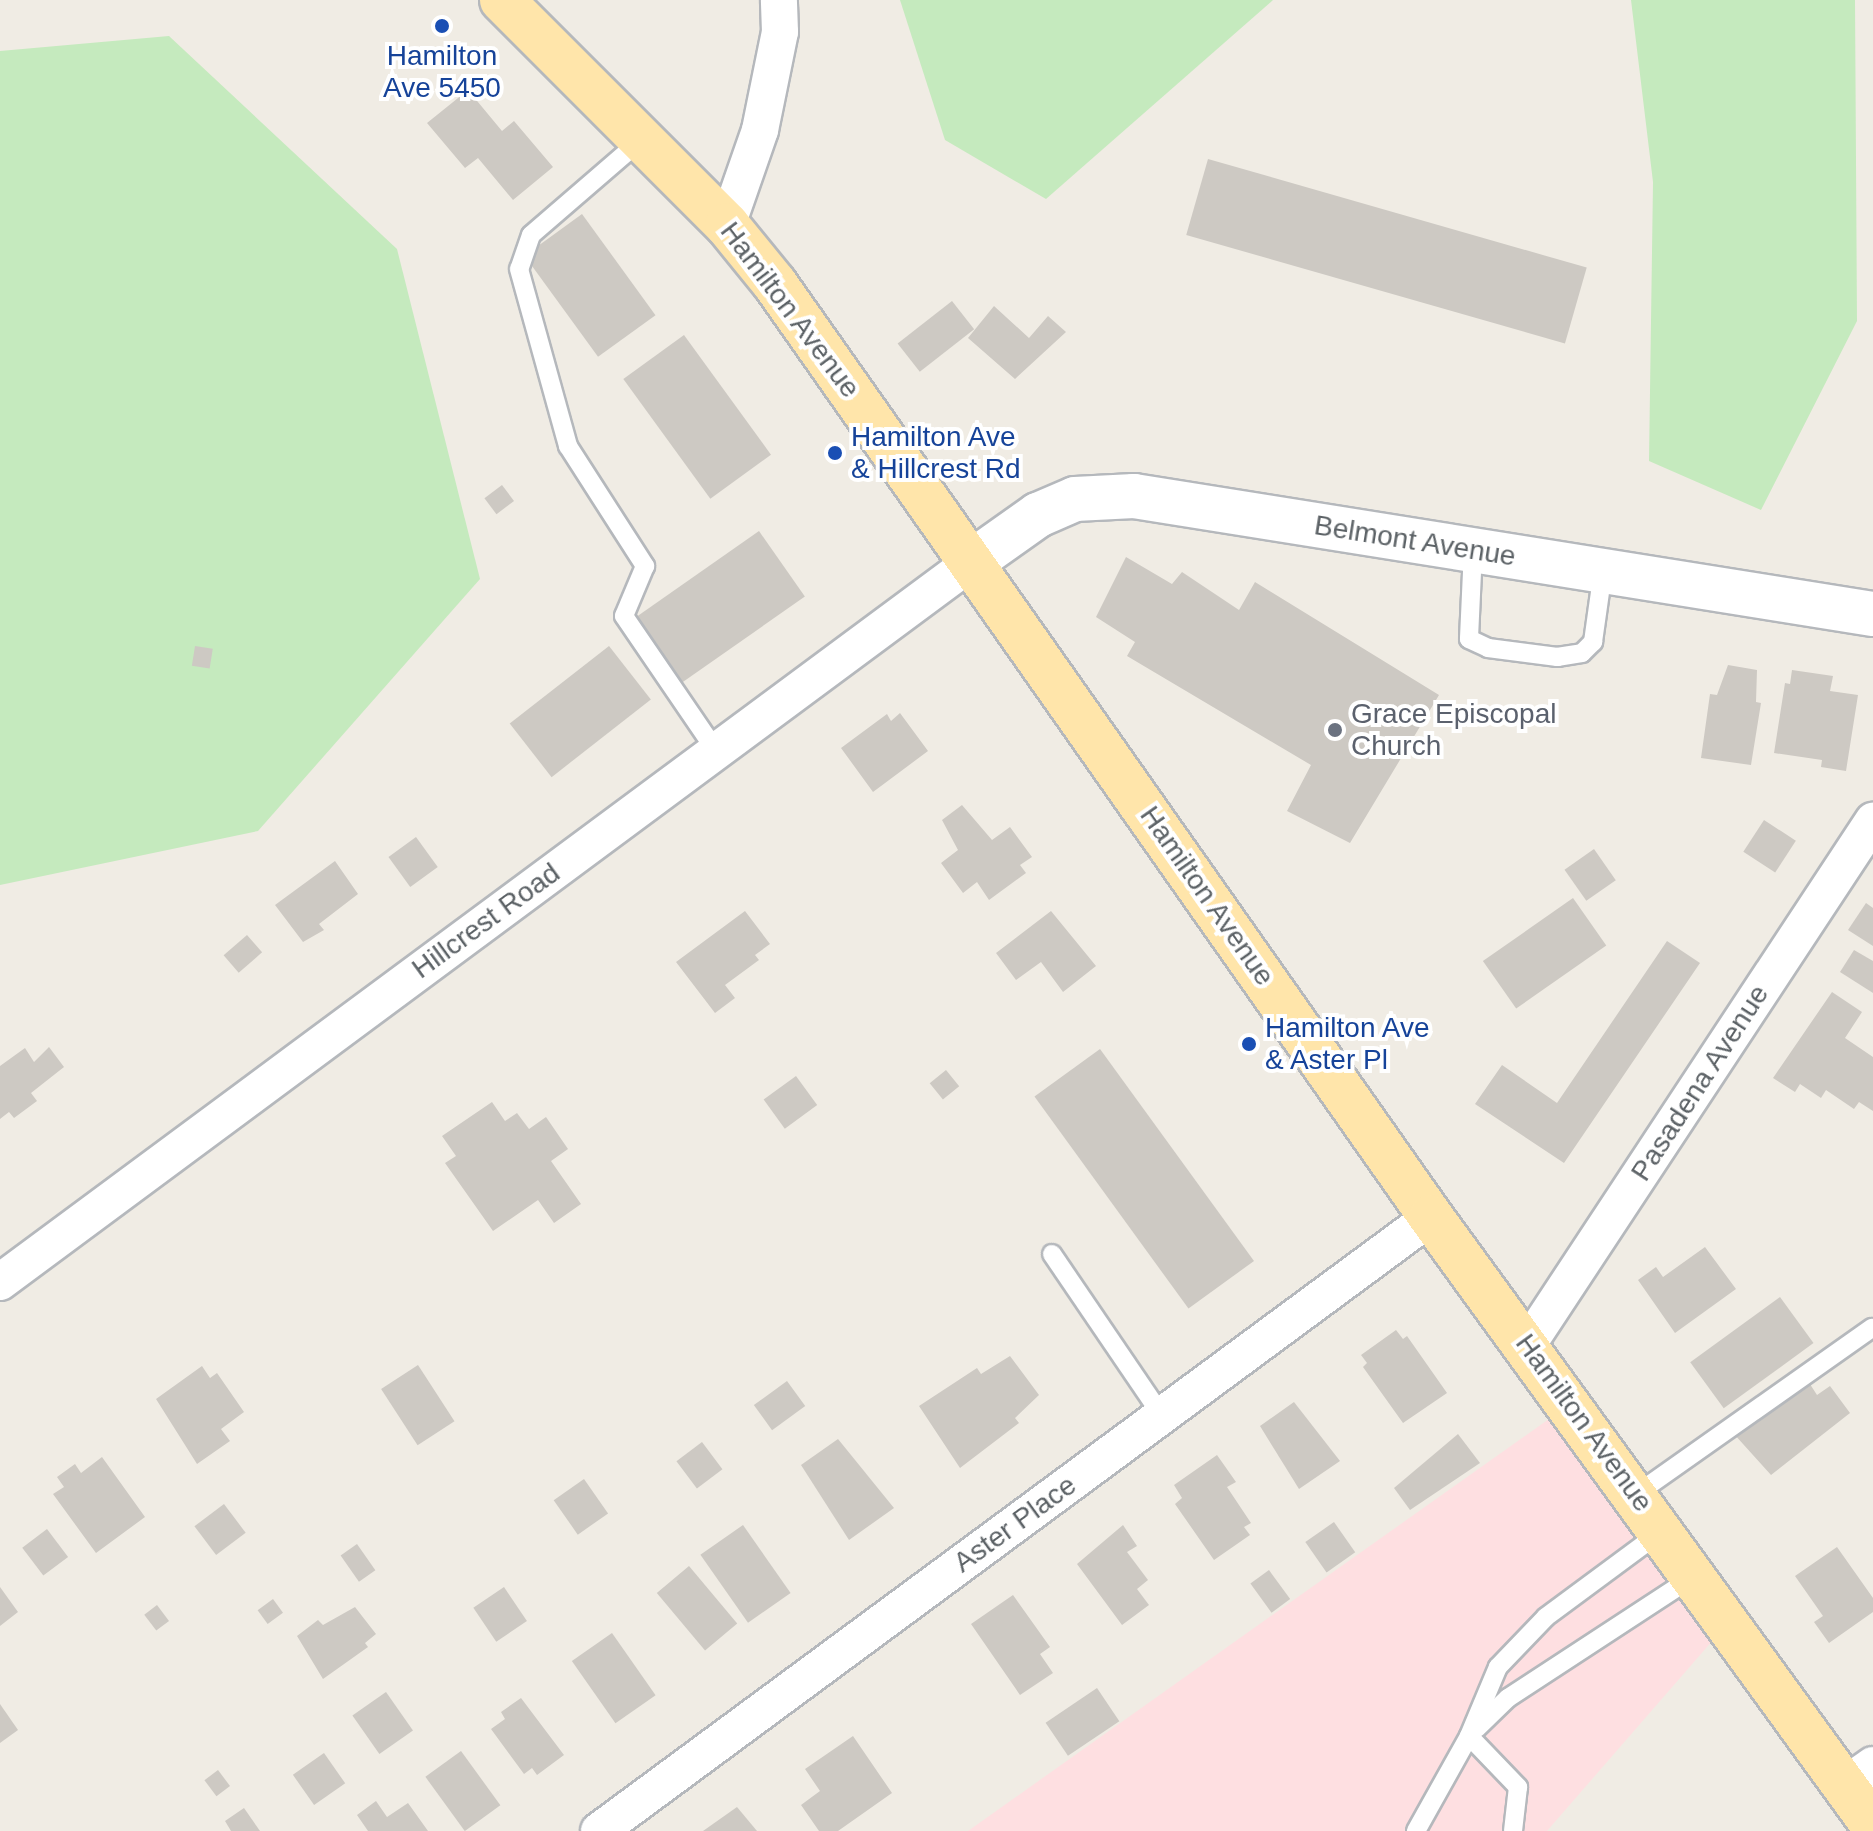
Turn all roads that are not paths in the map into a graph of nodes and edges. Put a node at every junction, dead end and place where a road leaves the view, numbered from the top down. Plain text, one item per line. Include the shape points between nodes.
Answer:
1 (502, 0) edge
2 (779, 0) edge
3 (641, 140) junction
4 (727, 225) junction
5 (1473, 550) junction
6 (973, 561) junction
7 (1603, 571) junction
8 (1873, 614) edge
9 (716, 751) junction
10 (1873, 821) edge
11 (1431, 1217) junction
12 (1052, 1254) dead end
13 (8, 1264) edge
14 (1872, 1328) edge
15 (1528, 1344) junction
16 (1162, 1416) junction
17 (1635, 1495) junction
18 (1661, 1532) junction
19 (1693, 1577) junction
20 (1469, 1736) junction
21 (1860, 1774) edge
22 (1873, 1825) edge
23 (599, 1831) edge
24 (1416, 1831) edge
25 (1513, 1831) edge

1 - 3 main road, Hamilton Avenue
2 - 4 street via 780,32 760,130
3 - 4 main road, Hamilton Avenue
3 - 9 lane via 531,235 519,269 568,446 645,566 624,616
4 - 6 main road, Hamilton Avenue
5 - 6 street, Belmont Avenue via 1112,496 1075,499 1038,515
5 - 7 street, Belmont Avenue
5 - 7 lane via 1469,639 1488,648 1557,657 1582,653 1593,642
6 - 9 street, Hillcrest Road
6 - 11 main road, Hamilton Avenue
7 - 8 street, Belmont Avenue
9 - 13 street, Hillcrest Road
10 - 15 street, Pasadena Avenue
11 - 15 main road, Hamilton Avenue
11 - 16 street, Aster Place
12 - 16 lane
14 - 17 lane
15 - 17 main road, Hamilton Avenue
16 - 23 street, Aster Place
17 - 18 main road, Hamilton Avenue
18 - 19 main road, Hamilton Avenue
18 - 20 lane via 1546,1617 1498,1667
19 - 20 lane via 1508,1698
19 - 21 main road, Hamilton Avenue
20 - 24 lane
20 - 25 lane via 1518,1787
21 - 22 main road, Hamilton Avenue

